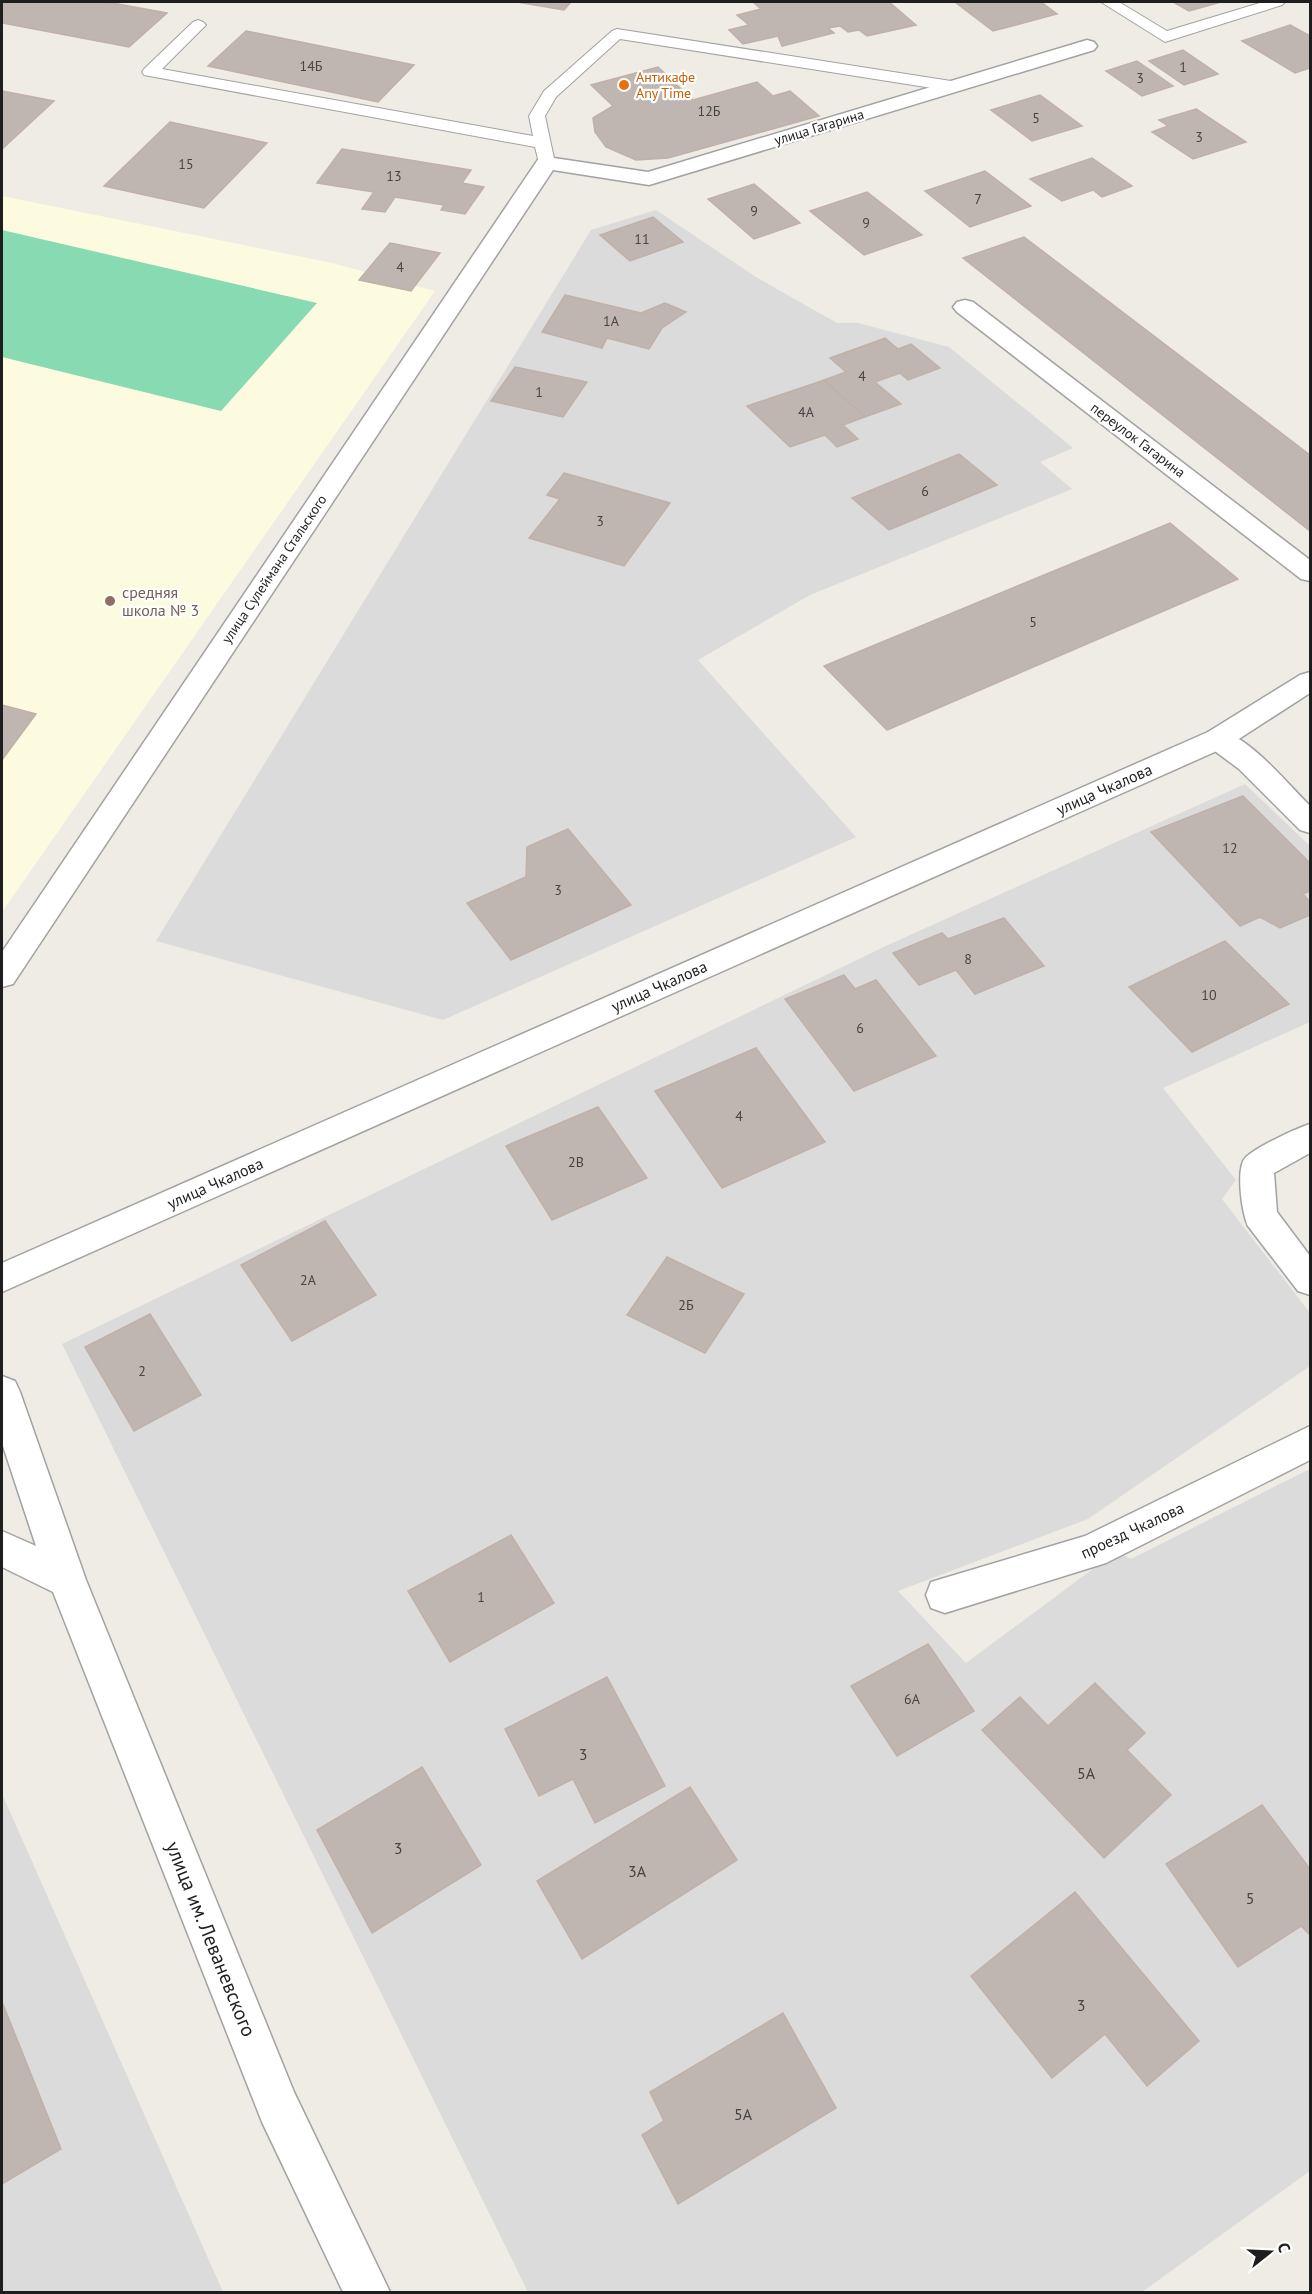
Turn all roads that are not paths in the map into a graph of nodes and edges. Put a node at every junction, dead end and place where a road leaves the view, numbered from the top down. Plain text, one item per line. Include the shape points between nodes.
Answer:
1 (1110, 2) edge
2 (1277, 2) edge
3 (198, 25) dead end
4 (1087, 46) dead end
5 (951, 86) junction
6 (545, 153) junction
7 (964, 307) dead end
8 (1311, 573) edge
9 (1311, 681) edge
10 (1218, 739) junction
11 (1311, 823) edge
12 (2, 976) edge
13 (1311, 1137) edge
14 (2, 1278) edge
15 (1311, 1281) edge
16 (2, 1392) edge
17 (1311, 1442) edge
18 (2, 1548) edge
19 (67, 1580) junction
20 (945, 1595) dead end
21 (367, 2292) edge

1 - 2 lane via 1165,37
3 - 6 lane via 150,72
4 - 5 street, улица Гагарина
5 - 6 street, улица Гагарина via 649,178
5 - 6 lane via 616,34 550,94 537,116
6 - 12 street, улица Сулеймана Стальского
7 - 8 street, переулок Гагарина
9 - 10 street, улица Чкалова
10 - 11 street via 1249,762
10 - 14 street, улица Чкалова
13 - 15 street via 1257,1167 1260,1216
16 - 19 street, улица им. Леваневского
17 - 20 street, проезд Чкалова via 1094,1551
18 - 19 street
19 - 21 street, улица им. Леваневского via 278,2106

